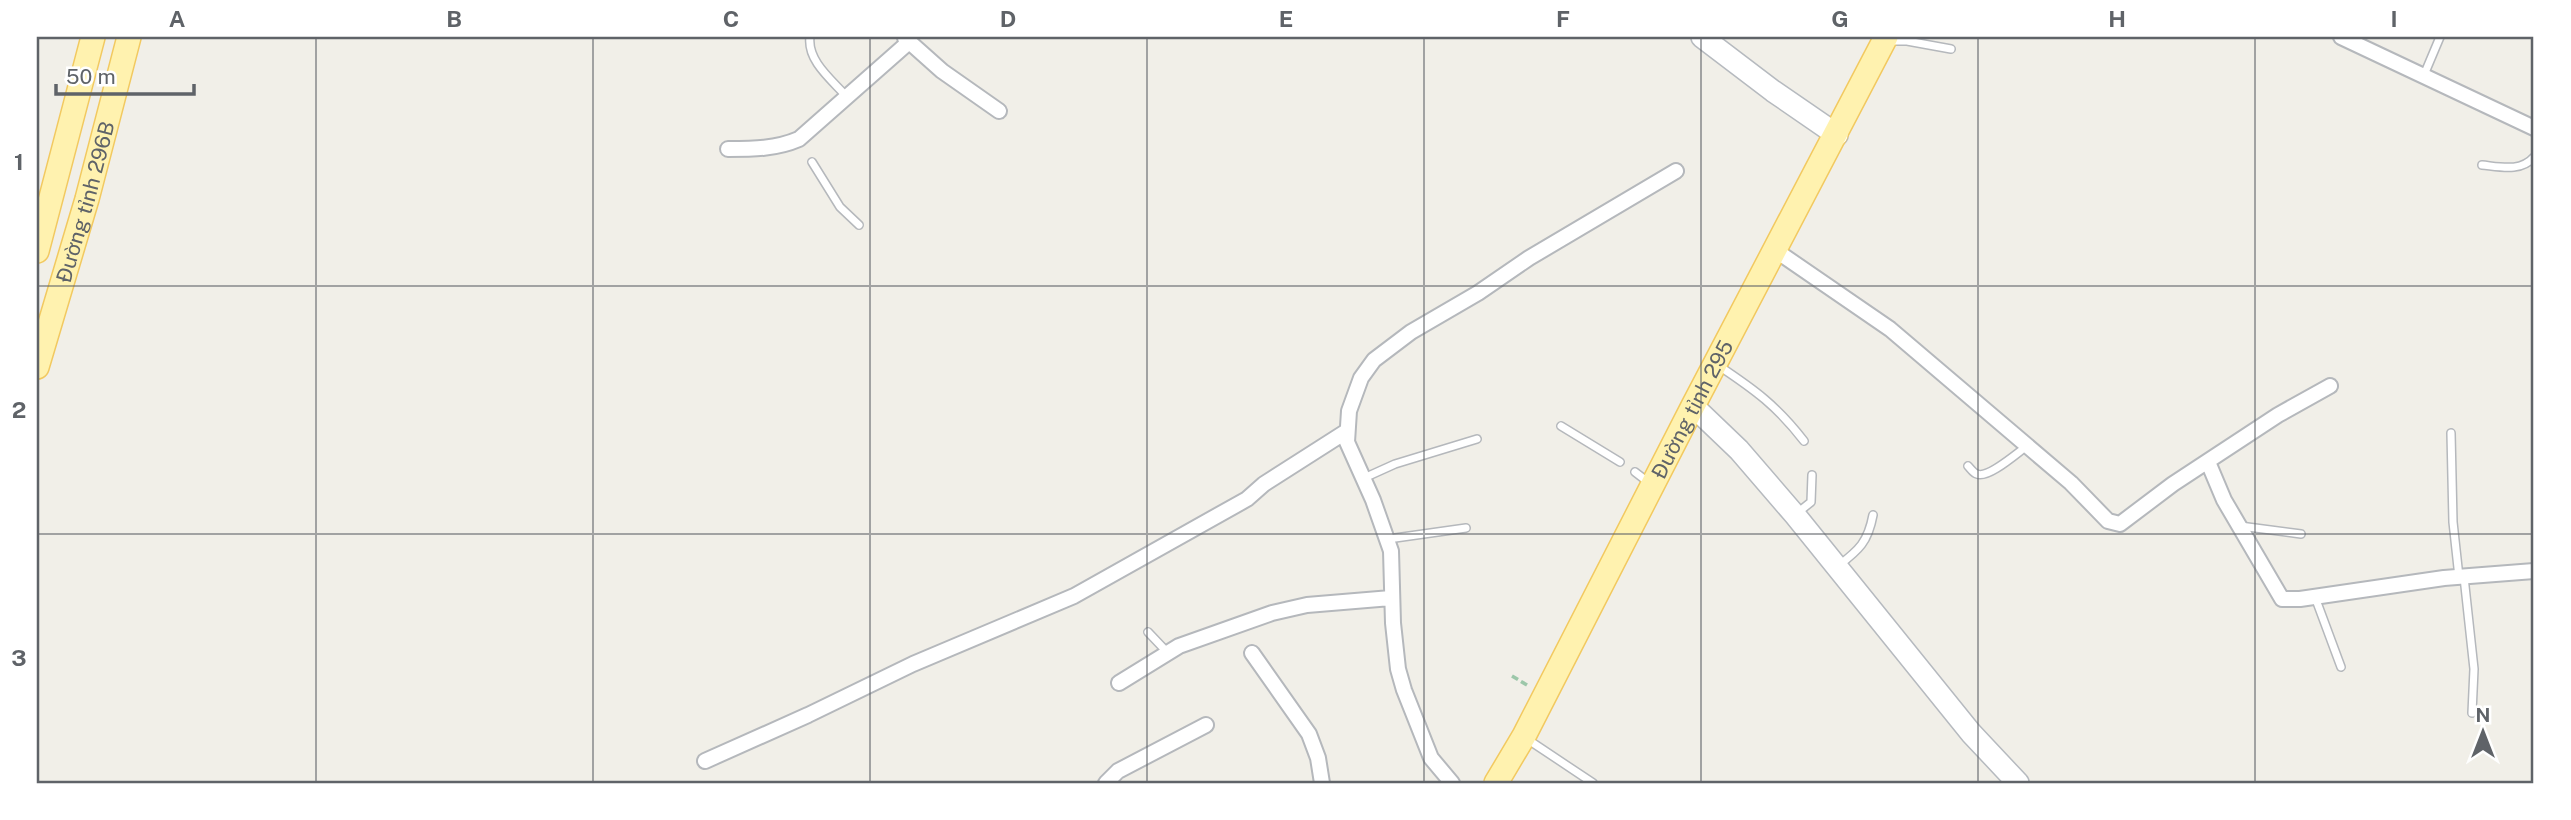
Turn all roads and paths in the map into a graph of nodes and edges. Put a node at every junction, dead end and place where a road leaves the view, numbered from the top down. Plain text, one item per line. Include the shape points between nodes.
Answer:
1 (93, 37) edge
2 (129, 37) edge
3 (810, 37) edge
4 (1702, 37) edge
5 (2341, 37) edge
6 (2440, 37) edge
7 (906, 39) edge
8 (1885, 39) edge
9 (1951, 49) dead end
10 (2424, 75) junction
11 (847, 98) junction
12 (999, 111) dead end
13 (2534, 128) edge
14 (1837, 135) junction
15 (728, 149) dead end
16 (2534, 157) edge
17 (812, 162) dead end
18 (2482, 165) dead end
19 (1676, 171) dead end
20 (859, 225) dead end
21 (1775, 250) junction
22 (37, 251) edge
23 (1715, 364) junction
24 (37, 367) edge
25 (2330, 386) dead end
26 (1692, 406) junction
27 (1560, 426) dead end
28 (1347, 431) junction
29 (2451, 433) dead end
30 (1477, 439) dead end
31 (1804, 441) dead end
32 (2027, 446) junction
33 (1620, 462) dead end
34 (2208, 462) junction
35 (1969, 466) dead end
36 (1812, 475) dead end
37 (1363, 478) junction
38 (1795, 515) junction
39 (1873, 515) dead end
40 (2239, 526) junction
41 (1466, 528) dead end
42 (2301, 534) dead end
43 (1387, 539) junction
44 (1837, 567) junction
45 (2534, 571) edge
46 (2461, 576) junction
47 (2315, 596) junction
48 (1391, 598) junction
49 (1148, 632) dead end
50 (1167, 652) junction
51 (1252, 653) dead end
52 (2341, 667) dead end
53 (1119, 683) dead end
54 (2472, 713) dead end
55 (1206, 725) dead end
56 (1524, 736) junction
57 (705, 761) dead end
58 (1106, 783) edge
59 (1322, 783) edge
60 (1452, 783) edge
61 (1496, 783) edge
62 (1593, 783) edge
63 (2018, 783) edge

1 - 22 main road, Đường tỉnh 296B
2 - 24 main road, Đường tỉnh 296B via 88,199
3 - 11 lane via 812,57
4 - 14 street
5 - 10 street
6 - 10 lane
7 - 11 street
7 - 12 street
8 - 9 lane
8 - 14 main road, Đường tỉnh 295
10 - 13 street
11 - 15 street via 802,145
14 - 21 main road, Đường tỉnh 295
16 - 18 lane via 2514,168
17 - 20 lane via 840,206
19 - 28 street via 1410,331 1374,360 1361,378
21 - 23 main road, Đường tỉnh 295
21 - 32 street via 1890,329
23 - 26 main road, Đường tỉnh 295
23 - 31 lane via 1761,394
25 - 34 street
26 - 38 street via 1739,450
26 - 56 main road, Đường tỉnh 295 via 1643,478
27 - 33 lane
28 - 37 street via 1346,442
28 - 57 street via 1247,499 1074,596 913,664
29 - 46 lane via 2453,522
30 - 37 lane
32 - 34 street via 2108,522 2120,524
32 - 35 lane via 1981,475
34 - 40 street
36 - 38 lane via 1811,502
37 - 43 street
38 - 44 street
39 - 44 lane via 1860,549
40 - 42 lane
40 - 47 street via 2282,599
41 - 43 lane
43 - 48 street
44 - 63 street via 1971,733
45 - 46 street
46 - 47 street
46 - 54 lane via 2474,669
47 - 52 lane
48 - 50 street via 1307,605 1272,613
48 - 60 street via 1404,690 1431,758
49 - 50 lane
50 - 53 street
51 - 59 street via 1309,734
55 - 58 street via 1118,771
56 - 61 main road, Đường tỉnh 295
56 - 62 lane

